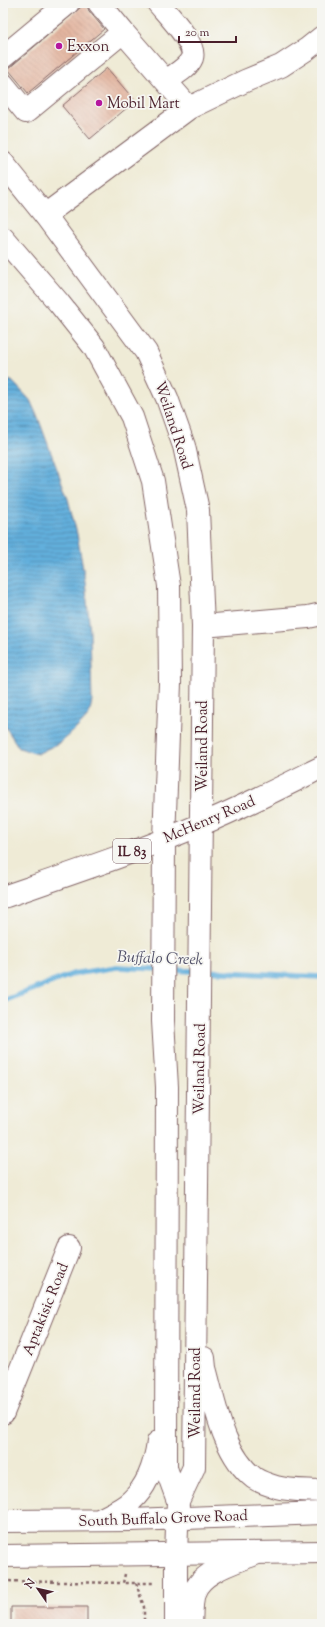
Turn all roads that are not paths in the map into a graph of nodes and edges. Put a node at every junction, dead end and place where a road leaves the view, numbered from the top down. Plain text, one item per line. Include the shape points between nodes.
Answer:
1 (68, 3) edge
2 (99, 3) edge
3 (158, 3) edge
4 (123, 32) junction
5 (322, 37) edge
6 (3, 57) edge
7 (166, 81) junction
8 (3, 84) edge
9 (189, 108) junction
10 (3, 163) edge
11 (46, 215) junction
12 (3, 238) edge
13 (322, 614) edge
14 (203, 626) junction
15 (322, 766) edge
16 (202, 824) junction
17 (164, 839) junction
18 (3, 897) edge
19 (70, 1248) dead end
20 (196, 1278) junction
21 (166, 1410) junction
22 (3, 1413) edge
23 (322, 1491) edge
24 (178, 1510) junction
25 (322, 1512) edge
26 (98, 1520) junction
27 (3, 1521) edge
28 (322, 1552) edge
29 (255, 1554) junction
30 (176, 1555) junction
31 (3, 1556) edge
32 (176, 1624) edge
33 (191, 1624) edge

1 - 6 main road
2 - 4 main road
3 - 7 main road via 189,41 193,51 186,67
4 - 7 main road
4 - 8 main road via 26,112
5 - 9 main road via 281,66
7 - 9 main road
9 - 11 main road
10 - 11 main road, Weiland Road
11 - 14 main road, Weiland Road via 146,352 168,398 184,446 198,510
12 - 17 main road, Weiland Road via 94,347 132,417 153,481 169,586 170,683
13 - 14 main road
14 - 16 main road, Weiland Road
15 - 16 main road, McHenry Road / IL 83
16 - 17 main road, McHenry Road / IL 83
16 - 20 main road, Weiland Road
17 - 18 main road, McHenry Road / IL 83
17 - 21 main road, Weiland Road via 163,1021 167,1087
19 - 22 main road, Aptakisic Road
20 - 23 main road via 204,1368 226,1439 236,1460 254,1478 272,1486
20 - 24 main road, Weiland Road via 194,1467
21 - 24 main road, Weiland Road via 166,1468
21 - 26 main road via 154,1461 146,1480 131,1502
24 - 25 main road, South Buffalo Grove Road
24 - 26 main road, South Buffalo Grove Road
24 - 30 main road
26 - 27 main road, South Buffalo Grove Road
28 - 29 main road
29 - 30 main road
29 - 33 main road via 218,1569 199,1584 194,1594
30 - 31 main road
30 - 32 main road

